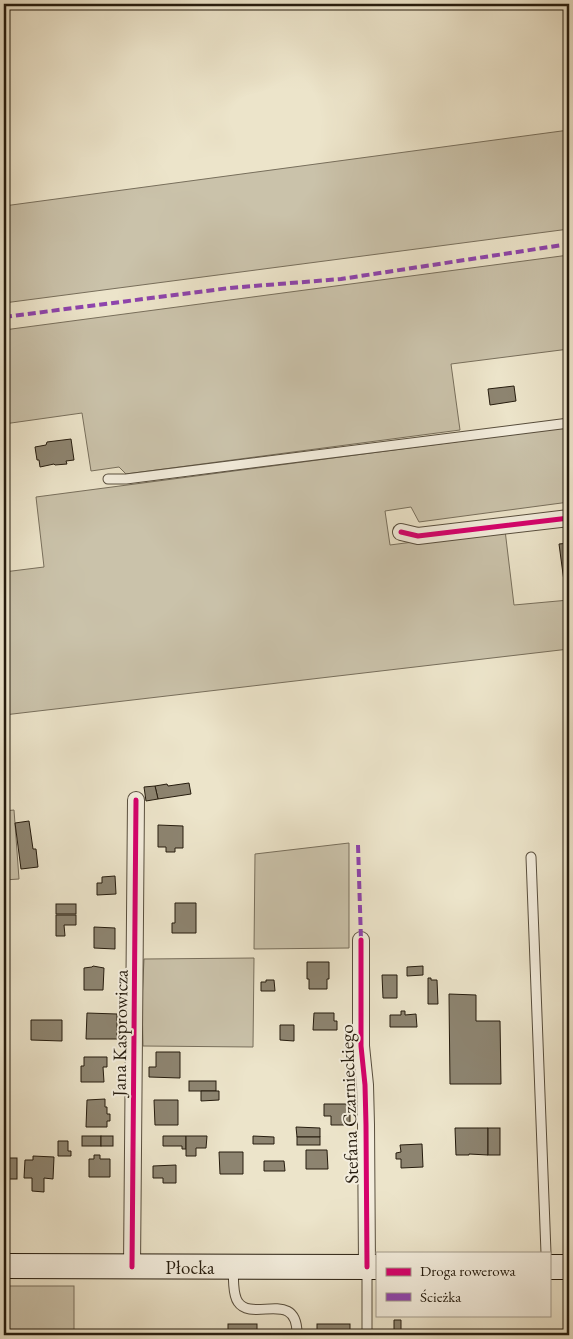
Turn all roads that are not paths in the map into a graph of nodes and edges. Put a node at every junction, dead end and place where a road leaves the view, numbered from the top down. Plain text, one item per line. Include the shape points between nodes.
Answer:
1 (569, 423) edge
2 (108, 479) dead end
3 (569, 518) edge
4 (401, 532) dead end
5 (136, 800) dead end
6 (532, 857) dead end
7 (361, 940) dead end
8 (546, 1252) edge
9 (4, 1266) edge
10 (132, 1267) junction
11 (234, 1267) junction
12 (372, 1267) edge
13 (550, 1267) edge
14 (569, 1267) edge
15 (297, 1335) edge
16 (367, 1335) edge

1 - 2 lane via 126,480
3 - 4 street via 418,536
5 - 10 street, Jana Kasprowicza
6 - 8 lane
7 - 12 street, Stefana Czarnieckiego via 361,1046
9 - 10 street, Płocka
10 - 11 street, Płocka
11 - 12 street, Płocka
11 - 15 lane via 236,1300 240,1305 290,1312
12 - 16 lane
13 - 14 street

